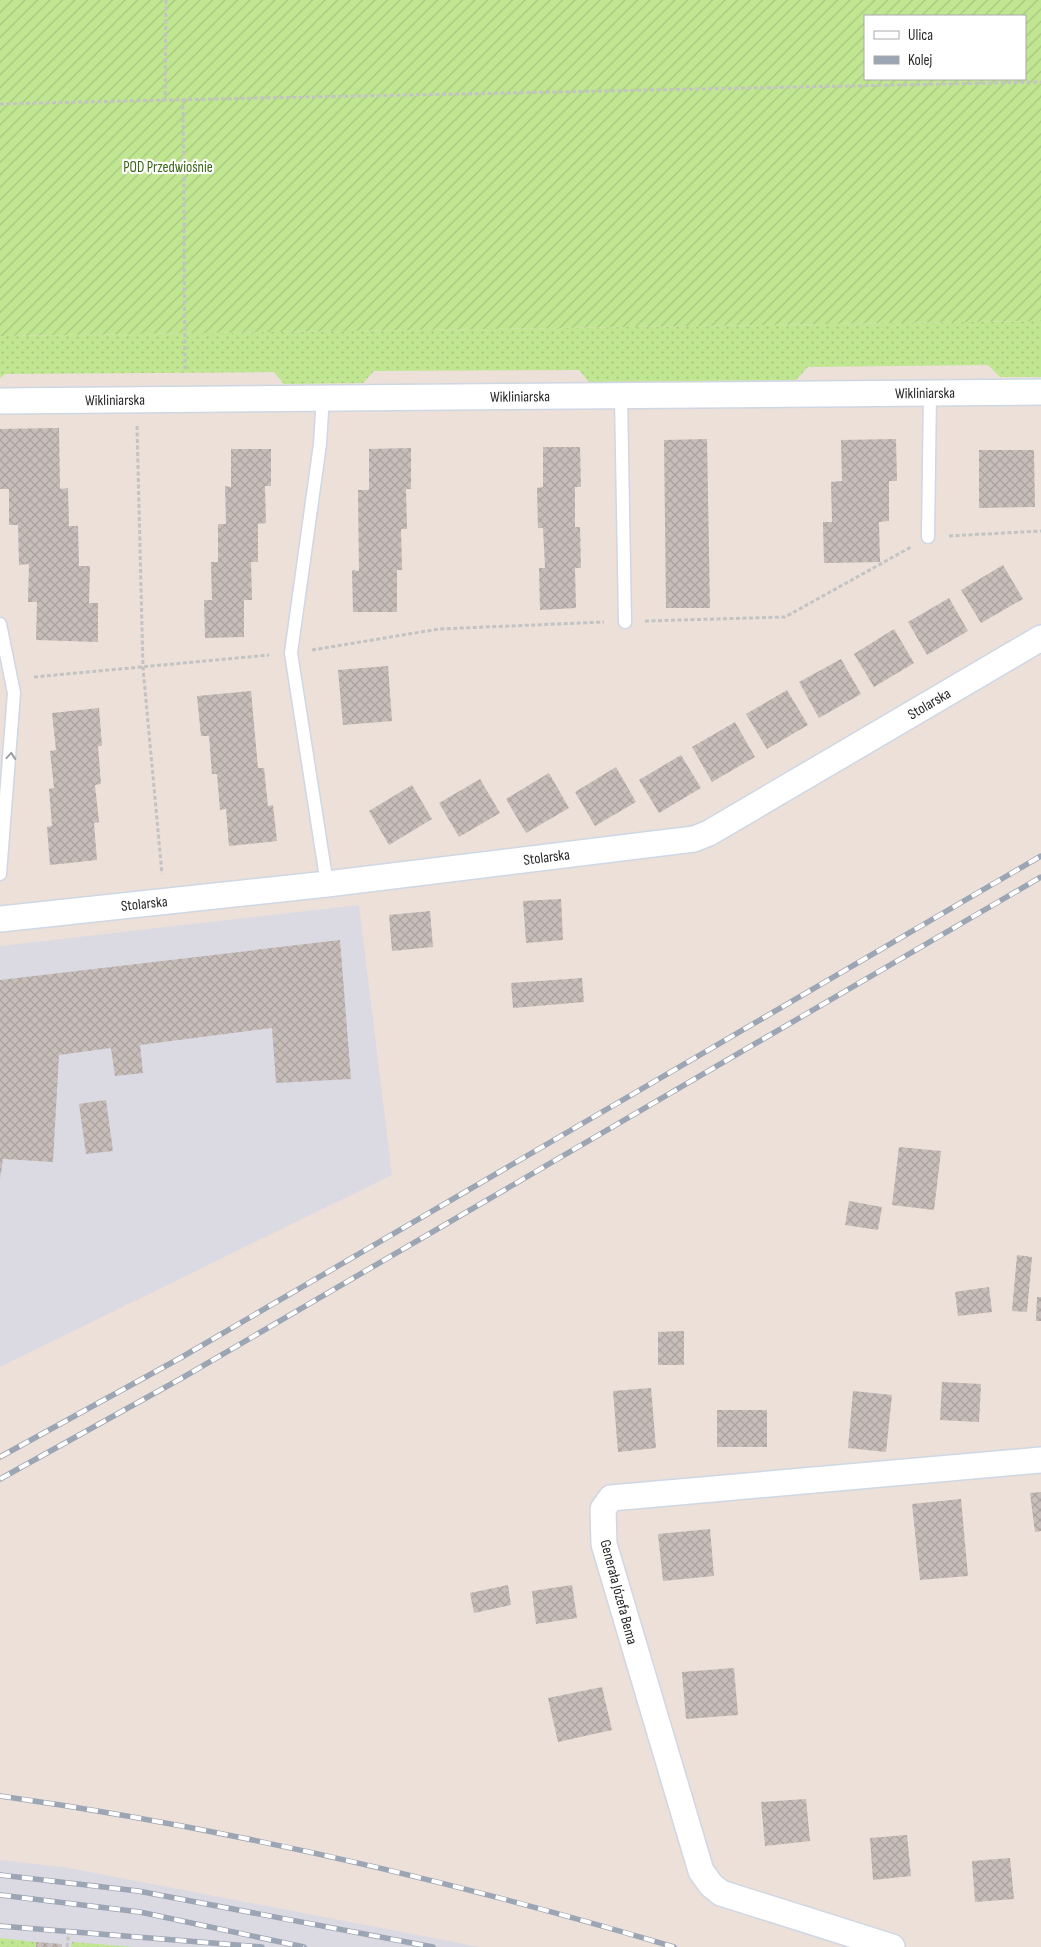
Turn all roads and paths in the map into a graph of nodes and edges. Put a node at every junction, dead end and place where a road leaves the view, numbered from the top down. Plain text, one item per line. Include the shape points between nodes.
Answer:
1 (166, 0) edge
2 (1041, 82) edge
3 (182, 99) junction
4 (165, 100) junction
5 (0, 104) edge
6 (930, 392) junction
7 (1041, 392) edge
8 (323, 396) junction
9 (621, 396) junction
10 (136, 398) junction
11 (184, 398) junction
12 (0, 400) edge
13 (1041, 531) edge
14 (928, 537) junction
15 (626, 622) junction
16 (0, 624) edge
17 (1041, 638) edge
18 (291, 653) junction
19 (143, 668) junction
20 (12, 679) junction
21 (0, 874) edge
22 (327, 884) junction
23 (164, 902) junction
24 (0, 911) edge
25 (0, 919) edge
26 (1041, 1460) edge
27 (69, 1931) dead end
28 (67, 1947) edge
29 (892, 1947) edge

1 - 4 path
2 - 3 path
3 - 4 path
3 - 11 path
4 - 5 path
6 - 7 street, Wikliniarska
6 - 9 street, Wikliniarska
6 - 14 lane
8 - 9 street, Wikliniarska
8 - 11 street, Wikliniarska
8 - 18 lane via 320,444
9 - 15 lane
10 - 11 street, Wikliniarska
10 - 12 street, Wikliniarska
10 - 19 path
13 - 14 path
14 - 15 path via 785,617
15 - 18 path via 440,629
16 - 20 lane
17 - 22 street, Stolarska via 694,839
18 - 19 path
18 - 22 lane
19 - 20 path
19 - 23 path
21 -> 20 lane via 14,714
22 - 23 street, Stolarska
23 - 25 street, Stolarska
24 - 25 lane
26 - 29 street, Generała Józefa Bema via 611,1498 603,1509 604,1544 702,1871 711,1885 721,1893
27 - 28 path

